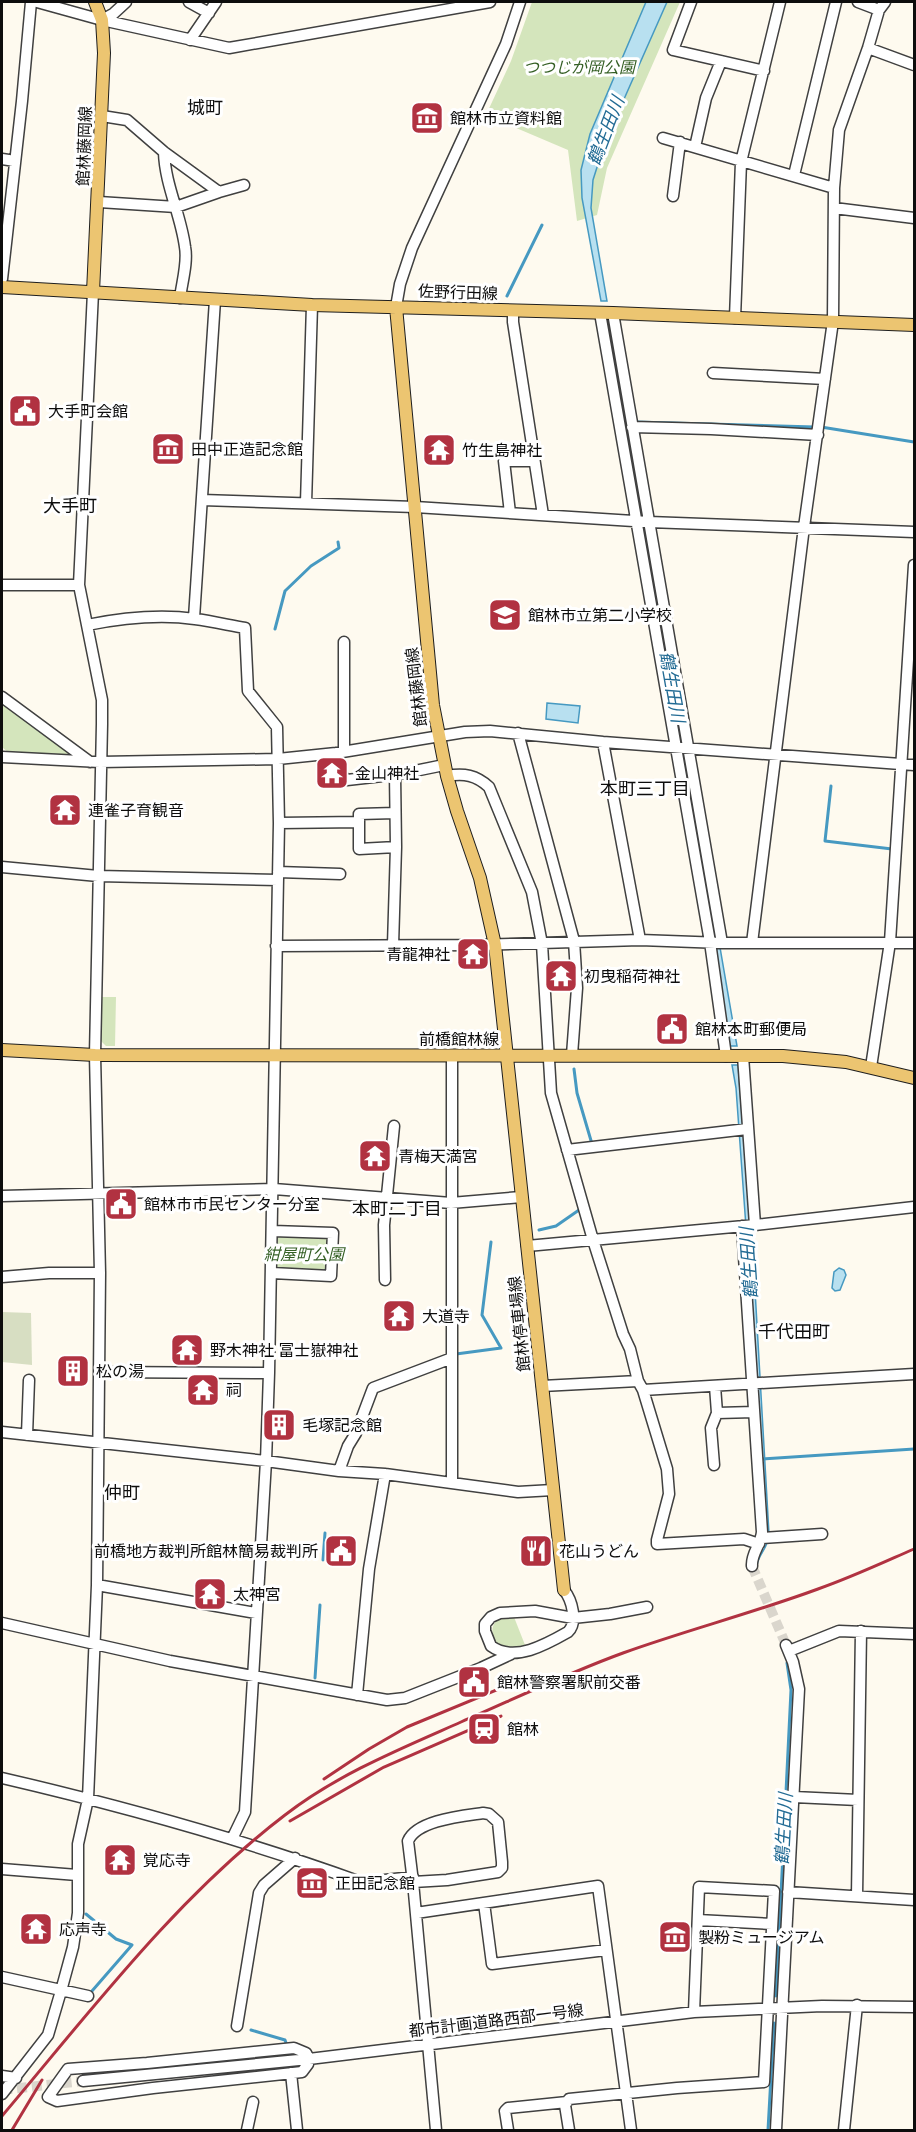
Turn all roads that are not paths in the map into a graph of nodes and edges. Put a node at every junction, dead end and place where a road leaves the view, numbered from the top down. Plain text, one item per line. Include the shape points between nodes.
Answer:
1 (31, 2) edge
2 (37, 2) edge
3 (95, 2) edge
4 (126, 2) edge
5 (189, 2) edge
6 (216, 2) edge
7 (490, 2) edge
8 (518, 2) edge
9 (691, 2) edge
10 (780, 2) edge
11 (836, 2) edge
12 (858, 2) edge
13 (882, 6) edge
14 (209, 13) junction
15 (102, 20) junction
16 (190, 40) junction
17 (868, 48) junction
18 (721, 61) junction
19 (915, 65) edge
20 (764, 71) junction
21 (102, 116) junction
22 (663, 138) dead end
23 (680, 142) junction
24 (695, 147) junction
25 (165, 152) junction
26 (2, 159) edge
27 (15, 161) junction
28 (741, 162) junction
29 (794, 176) junction
30 (244, 184) dead end
31 (834, 189) junction
32 (219, 192) junction
33 (673, 196) dead end
34 (99, 202) junction
35 (176, 207) junction
36 (834, 208) junction
37 (915, 218) edge
38 (2, 279) edge
39 (2, 287) edge
40 (93, 292) junction
41 (180, 298) junction
42 (215, 300) junction
43 (312, 305) junction
44 (396, 307) junction
45 (513, 311) junction
46 (600, 313) junction
47 (613, 313) junction
48 (735, 318) junction
49 (834, 321) junction
50 (915, 325) edge
51 (713, 373) dead end
52 (825, 379) junction
53 (632, 428) junction
54 (818, 435) junction
55 (534, 461) junction
56 (202, 500) junction
57 (306, 503) junction
58 (415, 507) junction
59 (510, 513) junction
60 (543, 515) junction
61 (642, 521) junction
62 (804, 527) junction
63 (915, 532) edge
64 (915, 565) edge
65 (2, 585) edge
66 (79, 585) junction
67 (194, 618) junction
68 (87, 625) junction
69 (344, 642) dead end
70 (2, 697) edge
71 (518, 733) junction
72 (439, 737) junction
73 (603, 742) junction
74 (682, 747) junction
75 (340, 753) junction
76 (775, 756) junction
77 (2, 757) edge
78 (278, 759) junction
79 (95, 762) junction
80 (901, 764) junction
81 (915, 765) edge
82 (446, 770) junction
83 (395, 774) junction
84 (395, 813) junction
85 (359, 822) junction
86 (279, 823) junction
87 (396, 847) junction
88 (2, 867) edge
89 (340, 874) dead end
90 (98, 876) junction
91 (278, 876) junction
92 (640, 940) junction
93 (574, 941) junction
94 (716, 942) junction
95 (890, 942) junction
96 (752, 943) junction
97 (915, 943) edge
98 (542, 944) junction
99 (276, 945) junction
100 (393, 945) junction
101 (495, 945) junction
102 (2, 1050) edge
103 (95, 1055) junction
104 (506, 1055) junction
105 (548, 1055) junction
106 (572, 1055) junction
107 (275, 1056) junction
108 (452, 1056) junction
109 (726, 1056) junction
110 (743, 1056) junction
111 (871, 1067) junction
112 (915, 1078) edge
113 (394, 1126) dead end
114 (743, 1130) junction
115 (567, 1150) junction
116 (274, 1189) junction
117 (99, 1193) junction
118 (2, 1197) edge
119 (521, 1197) junction
120 (386, 1198) junction
121 (451, 1203) junction
122 (915, 1207) edge
123 (748, 1225) junction
124 (273, 1231) junction
125 (593, 1240) junction
126 (527, 1246) junction
127 (100, 1273) junction
128 (272, 1273) junction
129 (2, 1277) edge
130 (385, 1280) dead end
131 (452, 1358) junction
132 (99, 1372) junction
133 (269, 1373) junction
134 (915, 1374) edge
135 (29, 1380) dead end
136 (640, 1385) junction
137 (756, 1385) junction
138 (542, 1386) junction
139 (714, 1386) junction
140 (754, 1412) junction
141 (717, 1413) junction
142 (2, 1432) edge
143 (27, 1435) junction
144 (98, 1443) junction
145 (266, 1461) junction
146 (714, 1465) dead end
147 (339, 1471) junction
148 (385, 1474) junction
149 (452, 1483) junction
150 (553, 1490) junction
151 (822, 1534) dead end
152 (764, 1540) junction
153 (752, 1566) dead end
154 (97, 1585) junction
155 (564, 1590) junction
156 (647, 1607) dead end
157 (543, 1611) junction
158 (256, 1612) junction
159 (573, 1618) junction
160 (2, 1623) edge
161 (861, 1631) junction
162 (915, 1634) edge
163 (96, 1644) junction
164 (491, 1646) junction
165 (511, 1654) junction
166 (472, 1671) junction
167 (254, 1677) junction
168 (357, 1695) junction
169 (2, 1778) edge
170 (794, 1797) junction
171 (88, 1799) junction
172 (858, 1800) junction
173 (232, 1839) junction
174 (295, 1858) junction
175 (2, 1869) edge
176 (77, 1875) junction
177 (413, 1879) junction
178 (789, 1892) junction
179 (857, 1896) junction
180 (915, 1900) edge
181 (484, 1903) junction
182 (416, 1913) junction
183 (698, 1920) junction
184 (772, 1924) junction
185 (606, 1950) junction
186 (2, 1977) edge
187 (61, 1991) junction
188 (88, 1996) dead end
189 (857, 2006) junction
190 (783, 2007) junction
191 (915, 2007) edge
192 (767, 2008) junction
193 (694, 2012) junction
194 (615, 2021) junction
195 (237, 2026) dead end
196 (427, 2043) junction
197 (309, 2059) junction
198 (291, 2073) junction
199 (2, 2076) edge
200 (16, 2078) junction
201 (83, 2081) tunnel mouth
202 (625, 2093) junction
203 (2, 2094) edge
204 (253, 2102) dead end
205 (567, 2102) junction
206 (247, 2130) edge
207 (297, 2130) edge
208 (435, 2130) edge
209 (508, 2130) edge
210 (569, 2130) edge
211 (631, 2130) edge
212 (776, 2130) edge
213 (844, 2130) edge

1 - 27 street
2 - 15 street
3 - 15 main road, 館林藤岡線
4 - 15 street
5 - 14 street
6 - 14 street
7 - 16 street via 229,48
8 - 44 street via 501,54 412,248
9 - 18 street via 673,50
10 - 20 street
11 - 29 street
12 - 13 street
13 - 17 street
14 - 16 street
15 - 16 street
15 - 21 main road, 館林藤岡線
17 - 19 street
17 - 31 street via 839,130
18 - 20 street
18 - 24 street via 706,98
20 - 28 street
21 - 25 street via 128,120
21 - 34 main road, 館林藤岡線
22 - 23 street
23 - 24 street
23 - 33 street
24 - 28 street
25 - 32 street
25 - 35 street
26 - 27 street
27 - 38 street
28 - 29 street
28 - 48 street
29 - 31 street
30 - 32 street
31 - 36 street
32 - 35 street
34 - 35 street
34 - 40 main road, 館林藤岡線
35 - 41 street via 186,250
36 - 37 street
36 - 49 street
39 - 40 main road, 佐野行田線
40 - 41 main road, 佐野行田線
40 - 66 street
41 - 42 main road, 佐野行田線
42 - 43 main road, 佐野行田線
42 - 56 street
43 - 44 main road, 佐野行田線
43 - 57 street
44 - 45 main road, 佐野行田線
44 - 58 main road, 館林藤岡線
45 - 46 main road, 佐野行田線
45 - 55 street
46 - 47 main road, 佐野行田線
46 - 61 street
47 - 48 main road, 佐野行田線
47 - 53 street
48 - 49 main road, 佐野行田線
49 - 50 main road, 佐野行田線
49 - 52 street
51 - 52 street
52 - 54 street
53 - 54 street
53 - 61 street
54 - 62 street
55 - 59 street via 504,461
55 - 60 street
56 - 57 street
56 - 67 street
57 - 58 street
58 - 59 street
58 - 72 main road, 館林藤岡線
59 - 60 street
60 - 61 street
61 - 62 street
61 - 74 street
62 - 63 street
62 - 76 street
64 - 80 street
65 - 66 street
66 - 68 street
67 - 68 street via 119,619
67 - 78 street via 245,628 248,691 277,728
68 - 79 street via 102,700
69 - 75 street
70 - 79 street
71 - 72 street via 465,732
71 - 73 street
71 - 93 street
72 - 75 street
72 - 82 main road, 館林藤岡線
73 - 74 street
73 - 92 street
74 - 76 street
74 - 94 street
75 - 78 street
75 - 83 street via 338,773 347,780
76 - 80 street
76 - 96 street
77 - 79 street
78 - 79 street
78 - 86 street
79 - 90 street
80 - 81 street
80 - 95 street
82 - 83 street
82 - 98 street via 464,773 489,787 532,892
82 - 101 main road, 館林藤岡線 via 480,878
83 - 84 street
84 - 85 street via 359,814
84 - 87 street
85 - 86 street
85 - 87 street via 359,849
86 - 91 street
87 - 100 street
88 - 90 street
89 - 91 street
90 - 91 street
90 - 103 street
91 - 99 street
92 - 93 street
92 - 94 street
93 - 98 street
93 - 106 street via 577,988
94 - 96 street
94 - 109 street
95 - 96 street
95 - 97 street
95 - 111 street
98 - 101 street
98 - 105 street
99 - 100 street
99 - 107 street
100 - 101 street
101 - 104 main road, 館林藤岡線
102 - 103 main road, 前橋館林線
103 - 107 main road, 前橋館林線
103 - 117 street
104 - 105 main road, 前橋館林線
104 - 108 main road, 前橋館林線
104 - 119 main road, 館林停車場線
105 - 106 main road, 前橋館林線
105 - 115 street via 551,1093
106 - 109 main road, 前橋館林線
107 - 108 main road, 前橋館林線
107 - 116 street
108 - 121 street
109 - 110 main road, 前橋館林線
110 - 111 main road, 前橋館林線 via 813,1058
110 - 114 street
111 - 112 main road, 前橋館林線
113 - 120 street
114 - 115 street
114 - 123 street
115 - 125 street
116 - 117 street
116 - 120 street
116 - 124 street
117 - 118 street
117 - 127 street
119 - 121 street
119 - 126 main road, 館林停車場線
120 - 121 street
120 - 130 street
121 - 131 street
122 - 123 street
123 - 125 street
123 - 137 street
124 - 128 street
124 - 128 street via 333,1233 331,1276
125 - 126 street
125 - 136 street
126 - 138 main road, 館林停車場線
127 - 129 street
127 - 132 street
128 - 133 street
131 - 147 street via 373,1388
131 - 149 street
132 - 133 street
132 - 144 street
133 - 145 street
134 - 137 street
135 - 143 street
136 - 138 street
136 - 139 street
136 - 152 street via 667,1469 669,1494 657,1544
137 - 139 street
137 - 140 street
138 - 150 main road, 館林停車場線
139 - 141 street
140 - 141 street
140 - 152 street
141 - 146 street via 711,1428
142 - 143 street
143 - 144 street
144 - 145 street
144 - 154 street
145 - 147 street
145 - 158 street
147 - 148 street
148 - 149 street
148 - 168 street via 369,1569
149 - 150 street via 518,1492
150 - 155 main road, 館林停車場線
151 - 152 street
152 - 153 street via 753,1556
154 - 158 street
154 - 163 street
155 - 157 street via 558,1607
155 - 159 street
156 - 159 street
157 - 159 street
157 - 164 street via 513,1611 492,1617 484,1627
158 - 167 street
159 - 165 street via 568,1632
160 - 163 street
161 - 162 street
161 - 170 street via 839,1631 787,1648 800,1689
161 - 172 street
163 - 167 street
163 - 171 street
164 - 165 street
164 - 166 street via 484,1661
165 - 166 street
166 - 168 street via 405,1698 387,1700
167 - 168 street
167 - 173 street via 245,1812
169 - 171 street
170 - 172 street
170 - 178 street
171 - 173 street
171 - 176 street via 78,1844
172 - 179 street
173 - 174 street
174 - 177 street via 358,1881
174 - 195 street via 259,1893
175 - 176 street
176 - 187 street via 78,1913
177 - 177 street via 408,1841 414,1832 441,1820 483,1813 498,1822 502,1862 498,1872 447,1880
177 - 182 street
178 - 179 street
178 - 190 street
179 - 180 street
181 - 182 street
181 - 185 street via 492,1964
181 - 185 street via 598,1886
182 - 196 street
183 - 184 street
183 - 184 street via 699,1887 720,1888 774,1891
183 - 193 street
184 - 192 street
185 - 194 street
186 - 187 street
187 - 188 street
187 - 200 street via 48,2035
189 - 190 street, 都市計画道路西部一号線
189 - 191 street, 都市計画道路西部一号線
189 - 213 street
190 - 192 street, 都市計画道路西部一号線
190 - 212 street
192 - 193 street, 都市計画道路西部一号線
192 - 202 street via 765,2082
193 - 194 street, 都市計画道路西部一号線
194 - 196 street, 都市計画道路西部一号線
194 - 202 street
196 - 197 street, 都市計画道路西部一号線
196 - 208 street
197 - 198 street via 302,2072
197 - 198 street via 306,2053 294,2048 68,2068 48,2097 57,2101
197 - 201 street, 都市計画道路西部一号線
198 - 207 street
199 - 200 street
200 - 203 street
202 - 205 street via 569,2098
202 - 211 street
204 - 206 street
205 - 209 street via 508,2108
205 - 210 street

